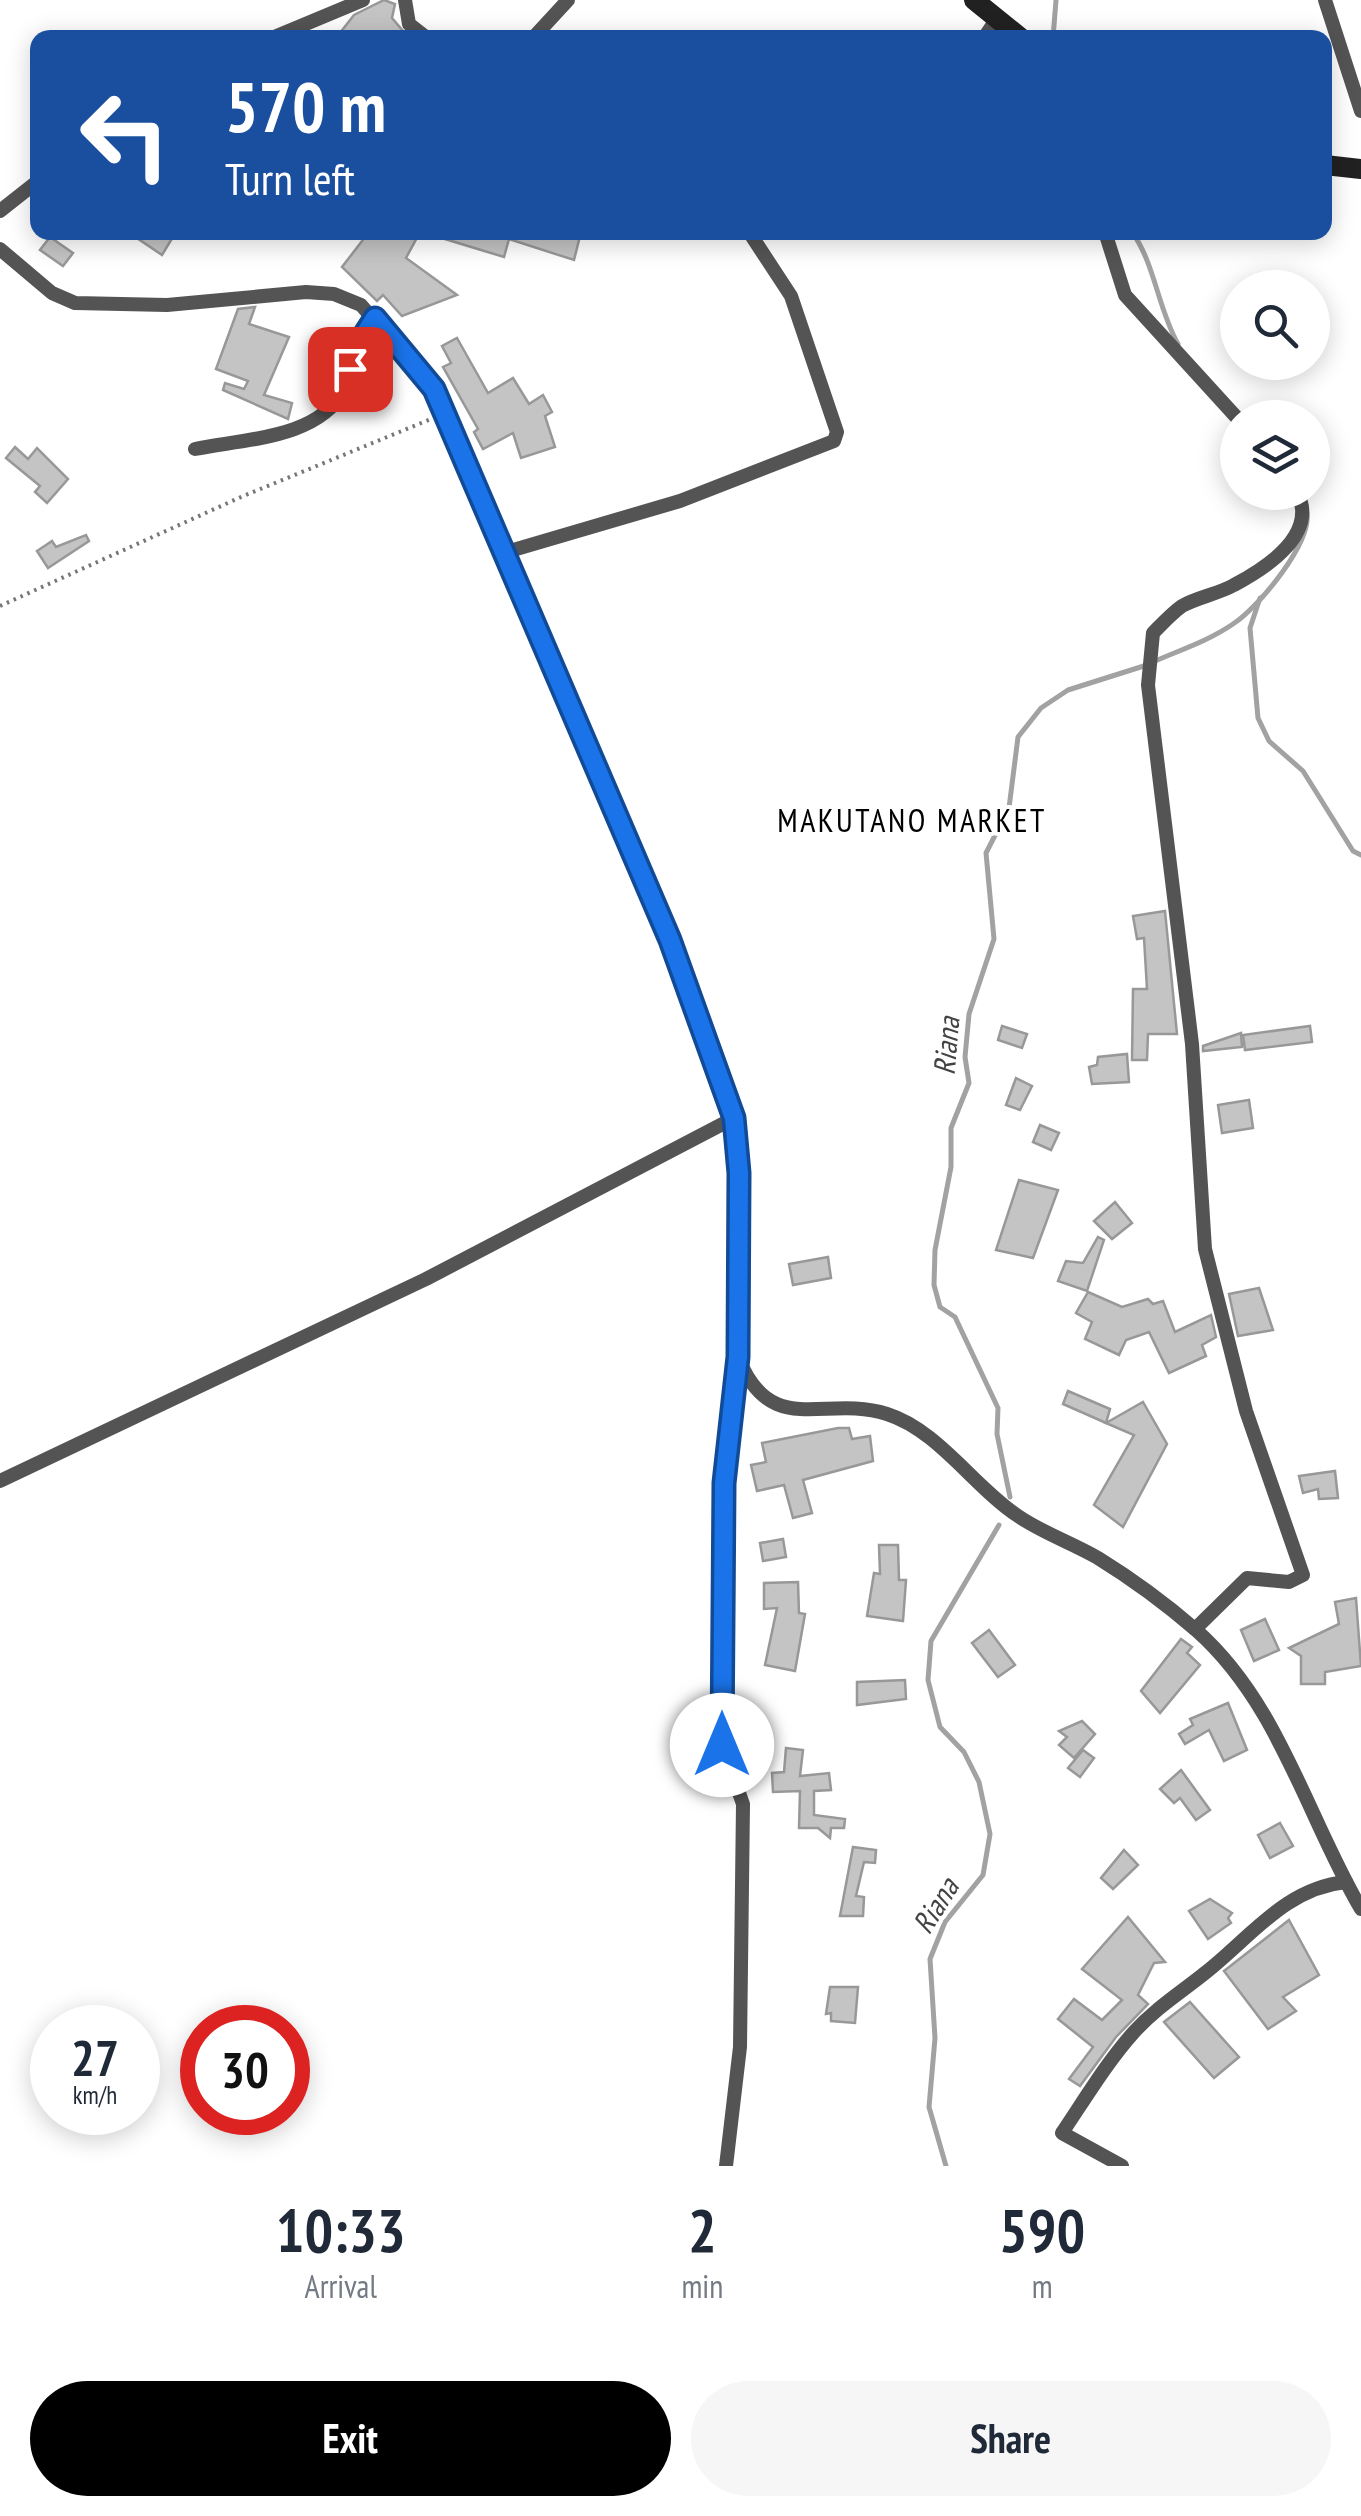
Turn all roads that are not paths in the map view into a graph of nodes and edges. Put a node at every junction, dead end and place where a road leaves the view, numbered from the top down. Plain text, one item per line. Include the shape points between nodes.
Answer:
1 (362, 0) edge
2 (406, 0) edge
3 (568, 0) edge
4 (974, 0) edge
5 (1326, 0) edge
6 (990, 29) edge
7 (291, 30) edge
8 (417, 30) edge
9 (541, 30) edge
10 (1361, 112) edge
11 (1332, 166) edge
12 (1361, 169) edge
13 (30, 187) edge
14 (0, 211) edge
15 (754, 240) edge
16 (1108, 240) edge
17 (0, 249) edge
18 (375, 318) junction
19 (1221, 400) edge
20 (195, 449) dead end
21 (1302, 510) edge
22 (503, 552) junction
23 (734, 1118) junction
24 (738, 1357) junction
25 (0, 1482) edge
26 (1194, 1629) junction
27 (1346, 1882) junction
28 (1361, 1909) edge
29 (726, 2166) edge
30 (1122, 2166) edge

1 - 7 street
2 - 8 street
3 - 9 street
4 - 6 main road
5 - 10 street
11 - 12 main road
13 - 14 street
15 - 22 street via 791,296 834,440 680,501
16 - 19 street via 1125,295
17 - 18 street via 74,303 168,305 306,292 334,294
18 - 20 street via 357,346 343,392 306,426
18 - 22 street via 412,359 444,414
21 - 26 street via 1296,536 1233,586 1182,606 1153,633 1150,668 1192,1044 1205,1249 1246,1411 1303,1575 1288,1582 1247,1578
22 - 23 street via 670,940
23 - 24 street
23 - 25 street via 426,1279
24 - 26 street via 748,1381 780,1406 860,1409 907,1423 1016,1515 1096,1557
24 - 29 street via 724,1483 721,1773 743,1804 740,2047
26 - 27 street via 1222,1654 1268,1720
27 - 28 street
27 - 30 street via 1300,1896 1261,1921 1130,2035 1062,2133

